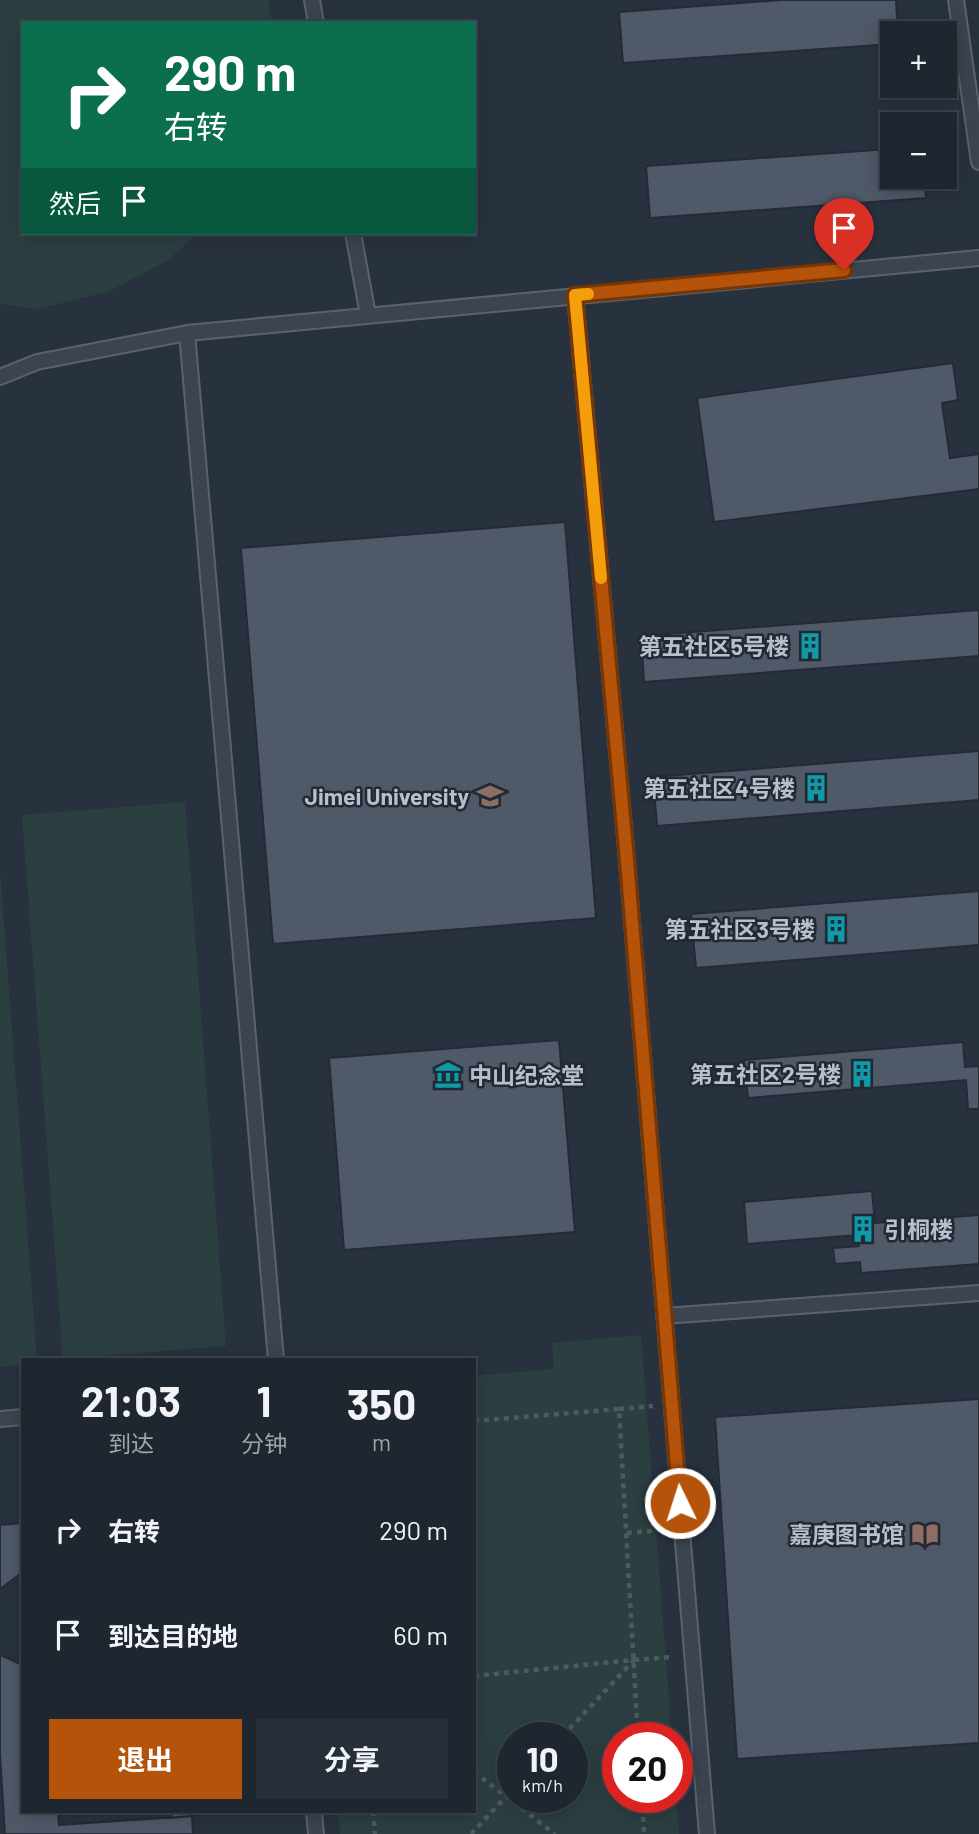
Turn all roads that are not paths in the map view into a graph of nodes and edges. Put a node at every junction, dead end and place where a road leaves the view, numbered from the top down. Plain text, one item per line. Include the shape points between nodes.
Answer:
1 (312, 0) edge
2 (956, 0) edge
3 (316, 21) edge
4 (979, 162) edge
5 (354, 235) edge
6 (979, 258) edge
7 (575, 295) junction
8 (368, 315) junction
9 (187, 333) junction
10 (0, 377) edge
11 (979, 1293) edge
12 (664, 1316) junction
13 (276, 1358) edge
14 (21, 1418) edge
15 (0, 1419) edge
16 (314, 1813) edge
17 (316, 1834) edge
18 (707, 1834) edge

1 - 3 lane
2 - 4 lane
5 - 8 lane
6 - 7 lane
7 - 8 lane
7 - 12 lane
8 - 9 lane
9 - 10 lane via 37,362
9 - 13 lane
11 - 12 lane
12 - 18 lane
14 - 15 lane
16 - 17 lane

